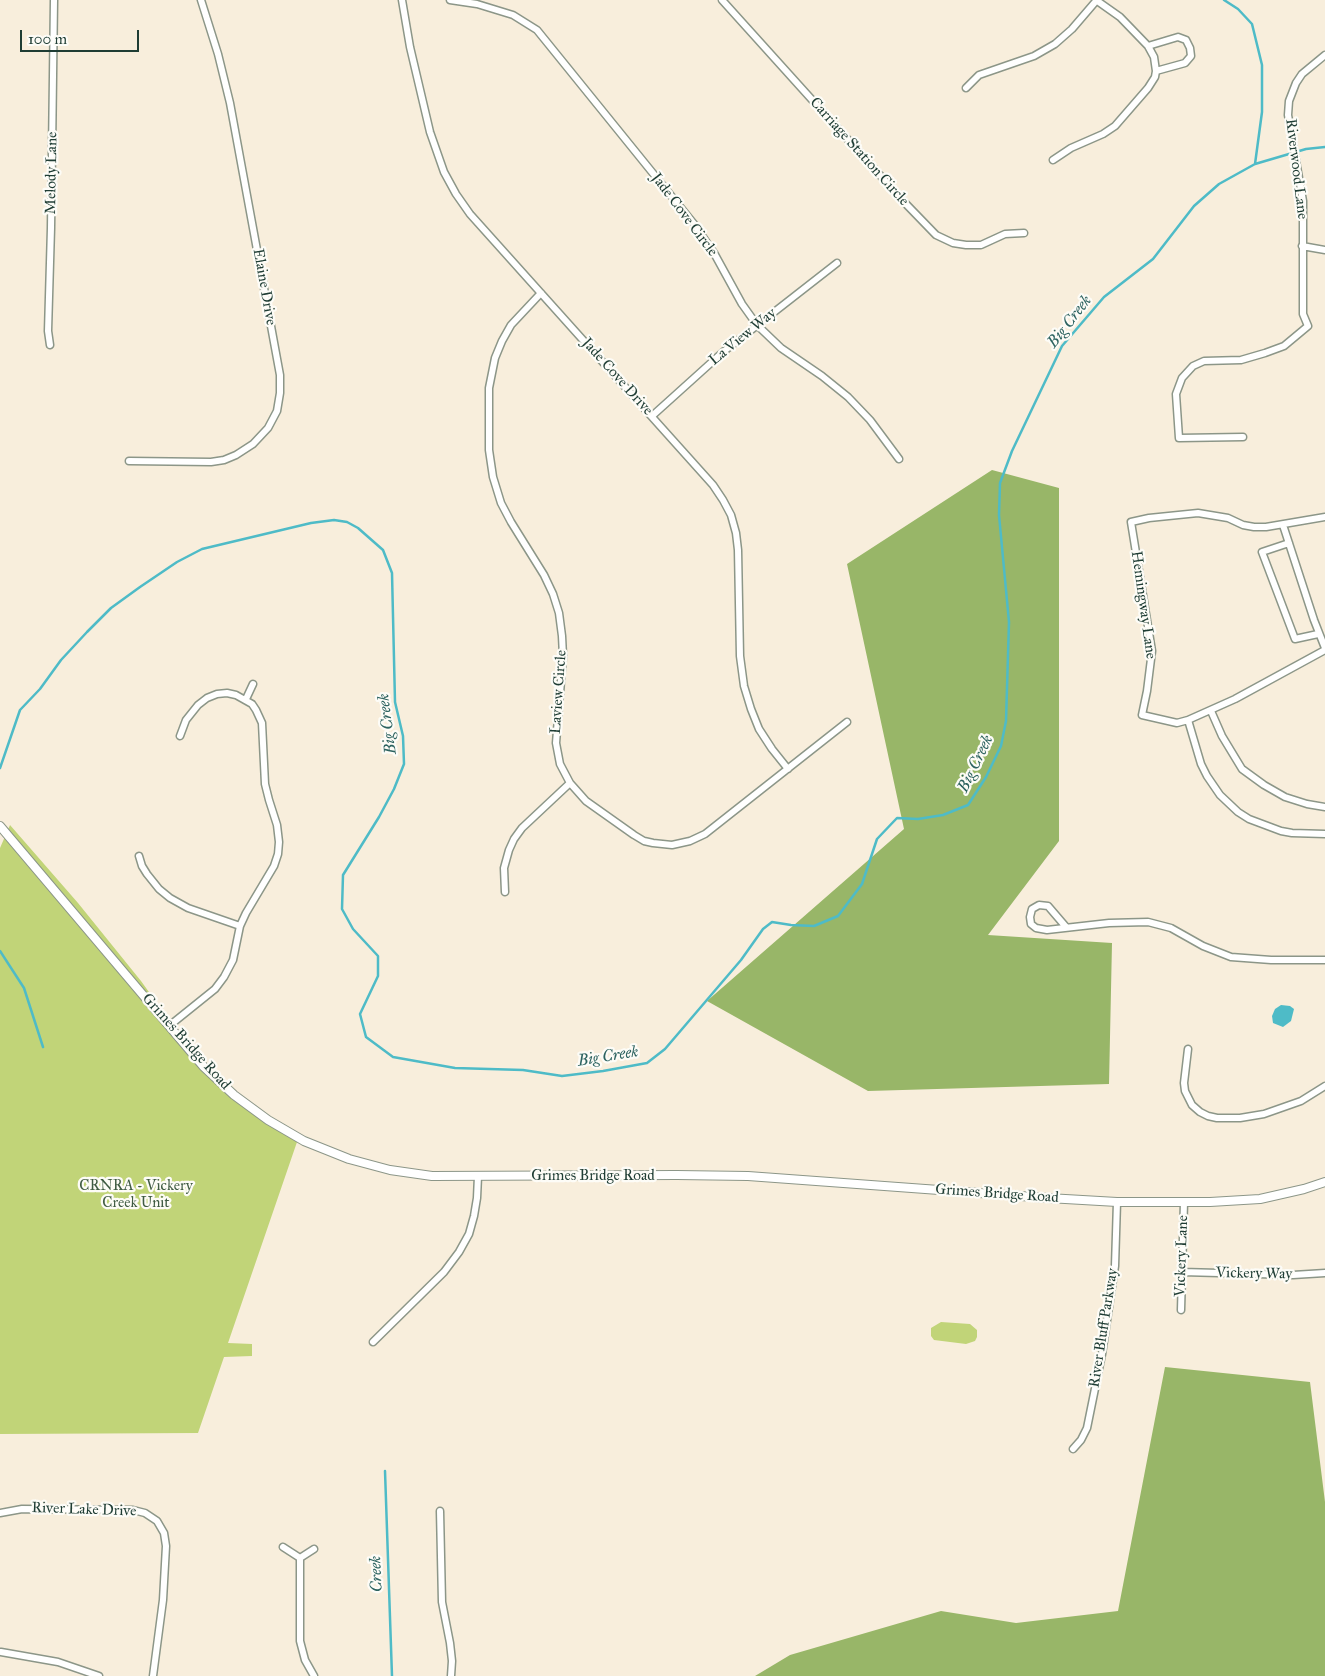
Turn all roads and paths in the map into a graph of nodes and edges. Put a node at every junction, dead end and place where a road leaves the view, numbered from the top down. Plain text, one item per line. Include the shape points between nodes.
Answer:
1 (54, 0) edge
2 (201, 0) edge
3 (402, 0) edge
4 (450, 0) edge
5 (722, 0) edge
6 (1096, 0) edge
7 (1148, 46) junction
8 (1325, 55) edge
9 (1156, 71) junction
10 (966, 88) dead end
11 (1054, 160) dead end
12 (1024, 233) dead end
13 (1302, 246) junction
14 (1325, 250) edge
15 (837, 262) dead end
16 (541, 293) junction
17 (757, 325) junction
18 (50, 346) dead end
19 (652, 416) junction
20 (1243, 437) dead end
21 (899, 459) dead end
22 (129, 461) dead end
23 (1325, 517) edge
24 (1283, 525) junction
25 (1289, 543) junction
26 (1318, 634) junction
27 (1325, 649) edge
28 (253, 684) dead end
29 (246, 699) junction
30 (1211, 711) junction
31 (1188, 720) junction
32 (847, 722) dead end
33 (180, 736) dead end
34 (788, 769) junction
35 (570, 784) junction
36 (1325, 807) edge
37 (0, 826) edge
38 (1325, 834) edge
39 (139, 856) dead end
40 (505, 892) dead end
41 (240, 926) junction
42 (1066, 927) junction
43 (1325, 960) edge
44 (169, 1026) junction
45 (1188, 1049) dead end
46 (1325, 1086) edge
47 (478, 1176) junction
48 (1325, 1182) edge
49 (1116, 1202) junction
50 (1184, 1202) junction
51 (1182, 1272) junction
52 (1325, 1273) edge
53 (1181, 1310) dead end
54 (373, 1342) dead end
55 (1073, 1449) dead end
56 (440, 1511) dead end
57 (0, 1513) edge
58 (283, 1547) dead end
59 (314, 1549) dead end
60 (300, 1558) junction
61 (1, 1652) edge
62 (98, 1676) edge
63 (153, 1676) edge
64 (314, 1676) edge
65 (451, 1676) edge

1 - 18 street, Melody Lane
2 - 22 street, Elaine Drive via 232,110 280,375 280,393 268,428 236,456 211,462
3 - 16 street, Jade Cove Drive via 430,132 444,172 470,214
4 - 17 street, Jade Cove Circle via 513,15 537,30 694,224
5 - 12 street, Carriage Station Circle via 936,235 953,244 981,245 1006,234
6 - 7 street via 1120,16
6 - 10 street via 1055,44 1034,56 979,75
7 - 9 street
7 - 9 street via 1178,37 1186,40 1190,48 1191,56 1185,63
8 - 13 street, Riverwood Lane via 1302,74 1289,101 1288,114 1303,201
9 - 11 street via 1148,88 1115,126
13 - 14 street
13 - 20 street, Riverwood Lane via 1303,314 1308,326 1284,346 1241,360 1204,361 1193,366 1182,378 1176,394 1179,438
15 - 17 street, La View Way
16 - 19 street, Jade Cove Drive
16 - 35 street, Laview Circle via 511,325 494,358 489,388 489,450 501,503 544,575 559,613 563,656 556,743 560,764
17 - 19 street, La View Way
17 - 21 street, Jade Cove Circle via 780,348 848,397
19 - 34 street, Jade Cove Drive via 713,485 731,516 738,550 740,656 744,686 759,728
23 - 24 street, Hemingway Lane
24 - 25 street
24 - 31 street, Hemingway Lane via 1254,527 1198,513 1131,522 1152,652 1142,715 1177,723
25 - 26 street
25 - 26 street via 1262,552 1295,639
26 - 27 street
27 - 30 street, Hemingway Lane
28 - 29 street
29 - 33 street via 227,694 207,698 186,720
29 - 41 street via 262,723 265,784 279,842 274,866
30 - 31 street, Hemingway Lane
30 - 36 street via 1242,769 1284,796
31 - 38 street via 1207,776 1220,795 1238,812 1249,820 1281,831
32 - 34 street, Laview Circle
34 - 35 street, Laview Circle via 705,834 690,842 672,845 653,843 634,835 586,801
35 - 40 street via 514,839 504,868
37 - 44 street, Grimes Bridge Road
39 - 41 street via 147,874 170,898 188,908
41 - 44 street via 233,960 224,977
42 - 42 street via 1048,906 1039,905 1032,909 1030,917 1036,928
42 - 43 street via 1148,922 1171,928 1231,957
44 - 47 street, Grimes Bridge Road via 203,1066 234,1095 304,1141 349,1159 390,1170 432,1176
45 - 46 street via 1185,1091 1192,1105 1208,1116 1240,1118 1264,1114 1301,1101
47 - 49 street, Grimes Bridge Road via 748,1176
47 - 54 street via 474,1216 459,1252 444,1272
48 - 50 street, Grimes Bridge Road via 1260,1199
49 - 50 street, Grimes Bridge Road
49 - 55 street, River Bluff Parkway via 1115,1266 1102,1354 1087,1428
50 - 51 street, Vickery Lane
51 - 52 street, Vickery Way
51 - 53 street, Vickery Lane
56 - 65 street via 442,1602 450,1643
57 - 63 street, River Lake Drive via 22,1509 133,1510 146,1513 157,1521 164,1533 166,1546
58 - 60 street
59 - 60 street
60 - 64 street via 300,1641
61 - 62 street via 58,1662

